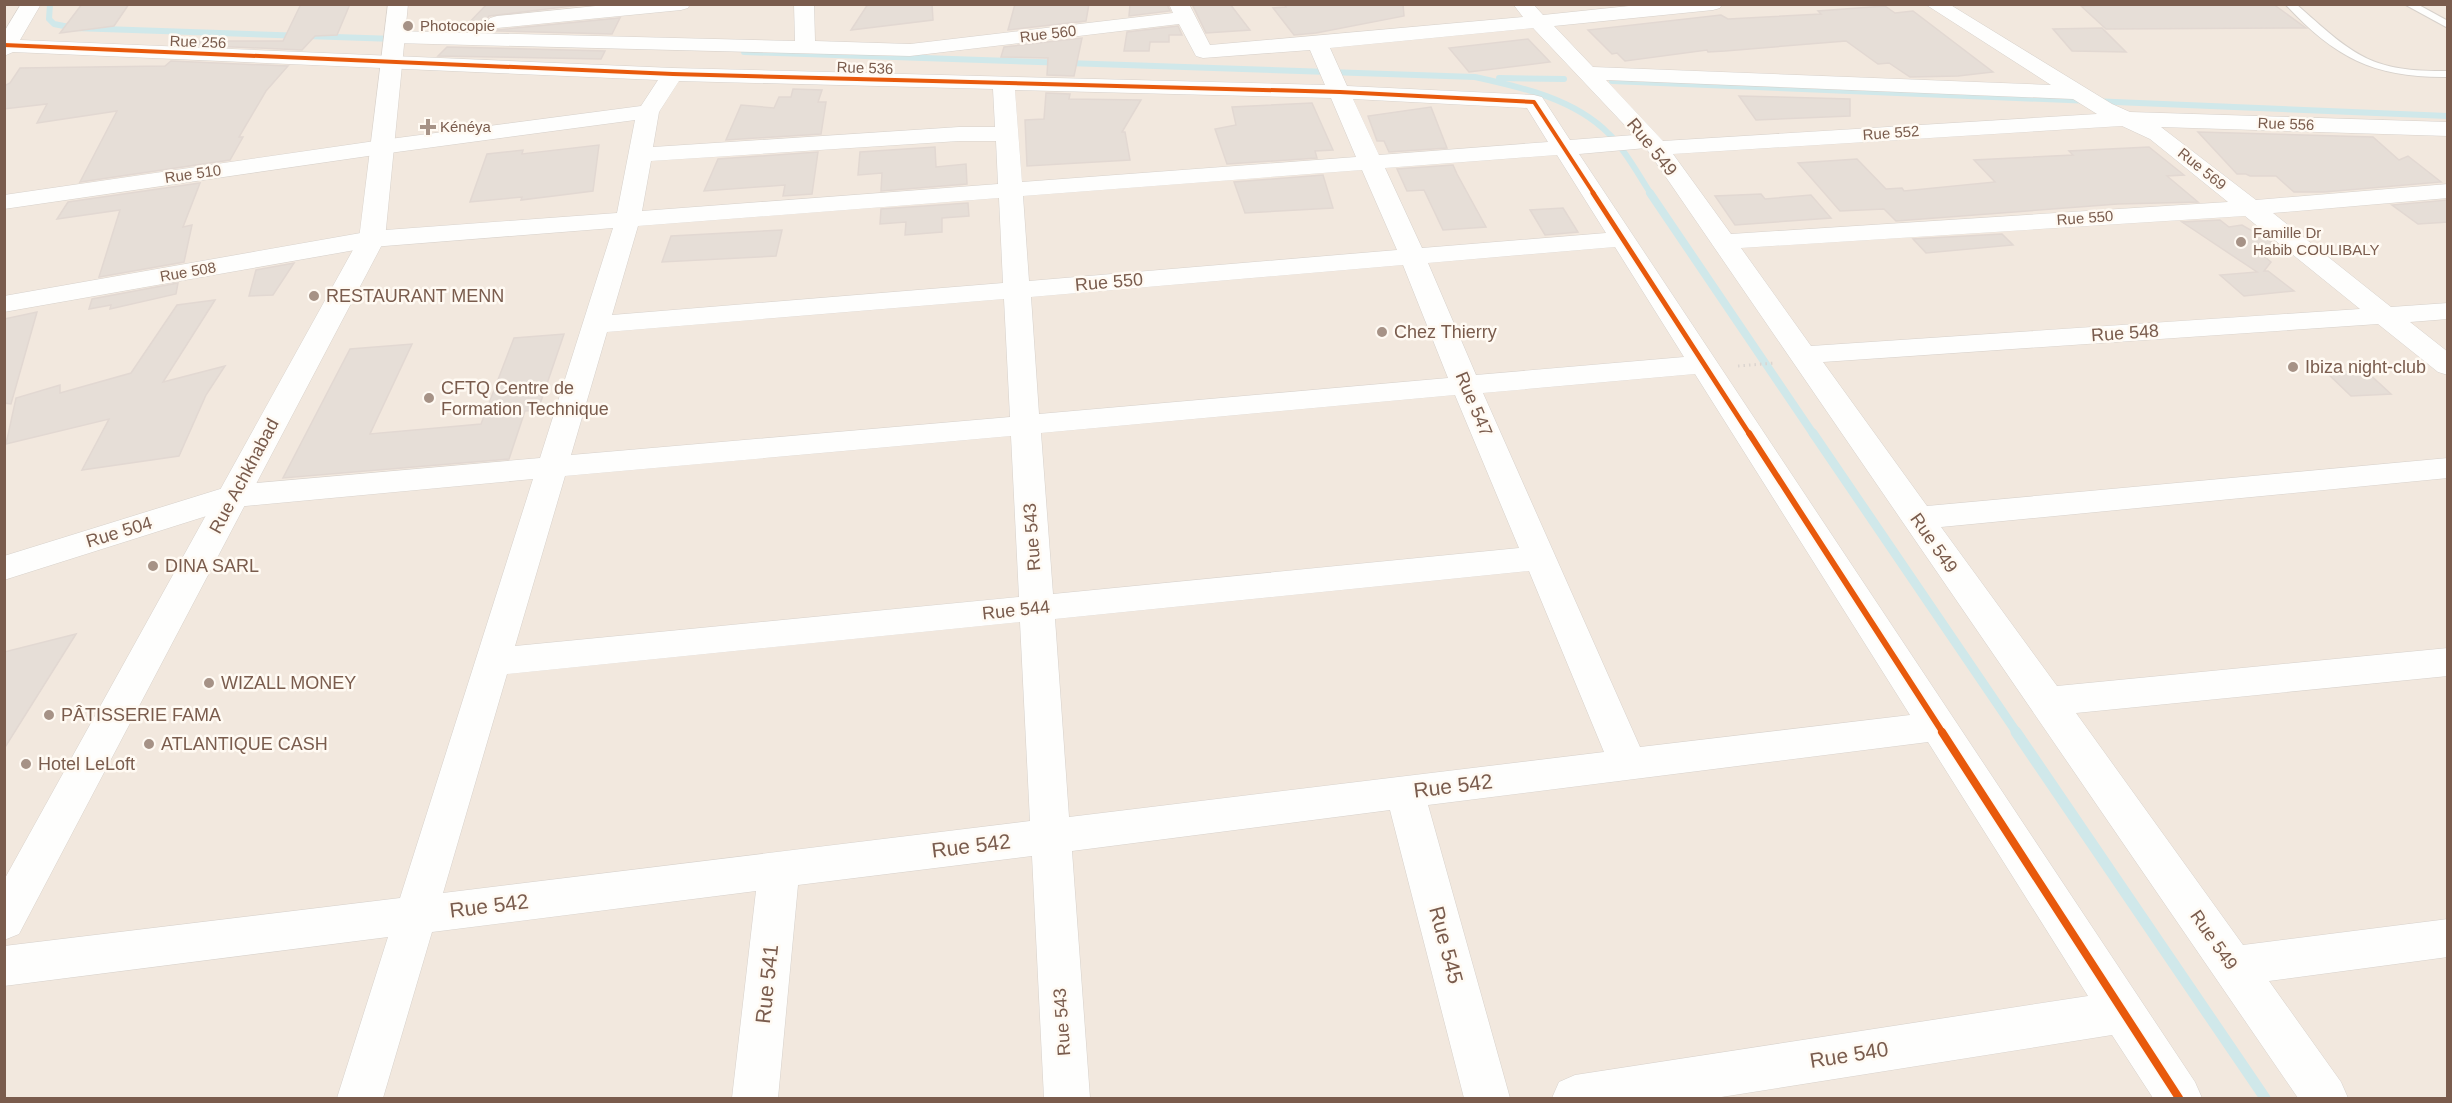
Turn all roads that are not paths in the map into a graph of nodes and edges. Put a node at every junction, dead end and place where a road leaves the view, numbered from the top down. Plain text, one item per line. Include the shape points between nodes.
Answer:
1 (31, 4) edge
2 (398, 4) edge
3 (681, 4) edge
4 (804, 4) edge
5 (1522, 4) edge
6 (1713, 4) edge
7 (1934, 4) edge
8 (2290, 4) edge
9 (2409, 4) edge
10 (1183, 11) edge
11 (1538, 22) junction
12 (2448, 25) edge
13 (394, 34) junction
14 (1317, 43) junction
15 (6, 47) edge
16 (805, 48) junction
17 (390, 62) junction
18 (1587, 73) junction
19 (673, 74) junction
20 (2448, 74) edge
21 (1334, 79) junction
22 (1004, 84) junction
23 (2078, 93) junction
24 (648, 112) junction
25 (2115, 114) junction
26 (2448, 129) edge
27 (1007, 134) junction
28 (1654, 144) junction
29 (382, 147) junction
30 (1564, 147) junction
31 (640, 155) junction
32 (1370, 162) junction
33 (1011, 190) junction
34 (2448, 191) edge
35 (4, 202) edge
36 (2250, 208) junction
37 (628, 219) junction
38 (372, 239) junction
39 (1623, 239) junction
40 (1723, 242) junction
41 (1413, 257) junction
42 (1017, 290) junction
43 (4, 304) edge
44 (2448, 311) edge
45 (2385, 316) junction
46 (595, 325) junction
47 (1789, 359) junction
48 (1704, 364) junction
49 (2448, 366) edge
50 (1466, 386) junction
51 (1025, 425) junction
52 (551, 468) junction
53 (2448, 468) edge
54 (233, 496) junction
55 (1916, 518) junction
56 (1540, 558) junction
57 (4, 568) edge
58 (1037, 608) junction
59 (493, 662) junction
60 (2448, 662) edge
61 (2045, 702) junction
62 (1938, 726) junction
63 (1629, 765) junction
64 (1405, 792) junction
65 (1051, 837) junction
66 (779, 870) junction
67 (418, 915) junction
68 (4, 921) edge
69 (2448, 938) edge
70 (4, 966) edge
71 (2232, 966) junction
72 (2123, 1012) junction
73 (360, 1098) edge
74 (755, 1098) edge
75 (1067, 1098) edge
76 (1486, 1098) edge
77 (1575, 1098) edge
78 (2179, 1098) edge
79 (2325, 1098) edge

1 - 15 street
2 - 13 street, Rue Achkhabad
3 - 13 street
4 - 16 street
5 - 11 street, Rue 549
6 - 11 street
7 - 23 street, Rue 569
8 - 20 lane via 2352,56 2377,67
9 - 12 lane
10 - 14 street via 1203,51
10 - 16 street, Rue 560 via 910,50
11 - 14 street
11 - 18 street, Rue 549
13 - 16 street, Rue 560
13 - 17 street, Rue Achkhabad
14 - 21 street, Rue 547
15 - 17 street, Rue 256
17 - 19 street, Rue 536
17 - 29 street, Rue Achkhabad
18 - 23 street
18 - 28 street, Rue 549
19 - 22 street, Rue 536
19 - 24 street
21 - 22 street, Rue 536
21 - 30 street, Rue 536 via 1534,102
21 - 32 street, Rue 547
22 - 27 street, Rue 543
23 - 25 street, Rue 569
24 - 29 street, Rue 510
24 - 31 street
25 - 26 street, Rue 556
25 - 28 street, Rue 552
25 - 36 street, Rue 569 via 2158,134
27 - 31 street via 947,134
27 - 33 street, Rue 543
28 - 30 street, Rue 552
28 - 40 street, Rue 549
29 - 35 street, Rue 510
29 - 38 street, Rue Achkhabad
30 - 32 street, Rue 552
30 - 39 street
31 - 37 street
32 - 33 street, Rue 552
32 - 41 street, Rue 547
33 - 37 street, Rue 508
33 - 42 street, Rue 543
34 - 36 street, Rue 550
36 - 40 street, Rue 550
36 - 45 street, Rue 569
37 - 38 street, Rue 508
37 - 46 street
38 - 43 street, Rue 508
38 - 54 street, Rue Achkhabad
39 - 41 street, Rue 550
39 - 48 street
40 - 47 street, Rue 549
41 - 42 street, Rue 550
41 - 50 street, Rue 547
42 - 46 street, Rue 550
42 - 51 street, Rue 543
44 - 45 street, Rue 548
45 - 47 street, Rue 548
45 - 49 street, Rue 569
46 - 52 street
47 - 55 street, Rue 549
48 - 50 street, Rue 504
48 - 62 street
50 - 51 street, Rue 504
50 - 56 street, Rue 547
51 - 52 street, Rue 504
51 - 58 street, Rue 543
52 - 54 street, Rue 504
52 - 59 street
53 - 55 street
54 - 57 street, Rue 504
54 - 68 street, Rue Achkhabad
55 - 61 street, Rue 549
56 - 58 street, Rue 544
56 - 63 street, Rue 547
58 - 59 street, Rue 544
58 - 65 street, Rue 543
59 - 67 street
60 - 61 street
61 - 71 street, Rue 549
62 - 63 street, Rue 542
62 - 72 street
63 - 64 street, Rue 542
64 - 65 street, Rue 542
64 - 76 street, Rue 545
65 - 66 street, Rue 542
65 - 75 street, Rue 543
66 - 67 street, Rue 542
66 - 74 street, Rue 541
67 - 70 street, Rue 542
67 - 73 street
69 - 71 street
71 - 79 street, Rue 549
72 - 77 street, Rue 540
72 - 78 street

